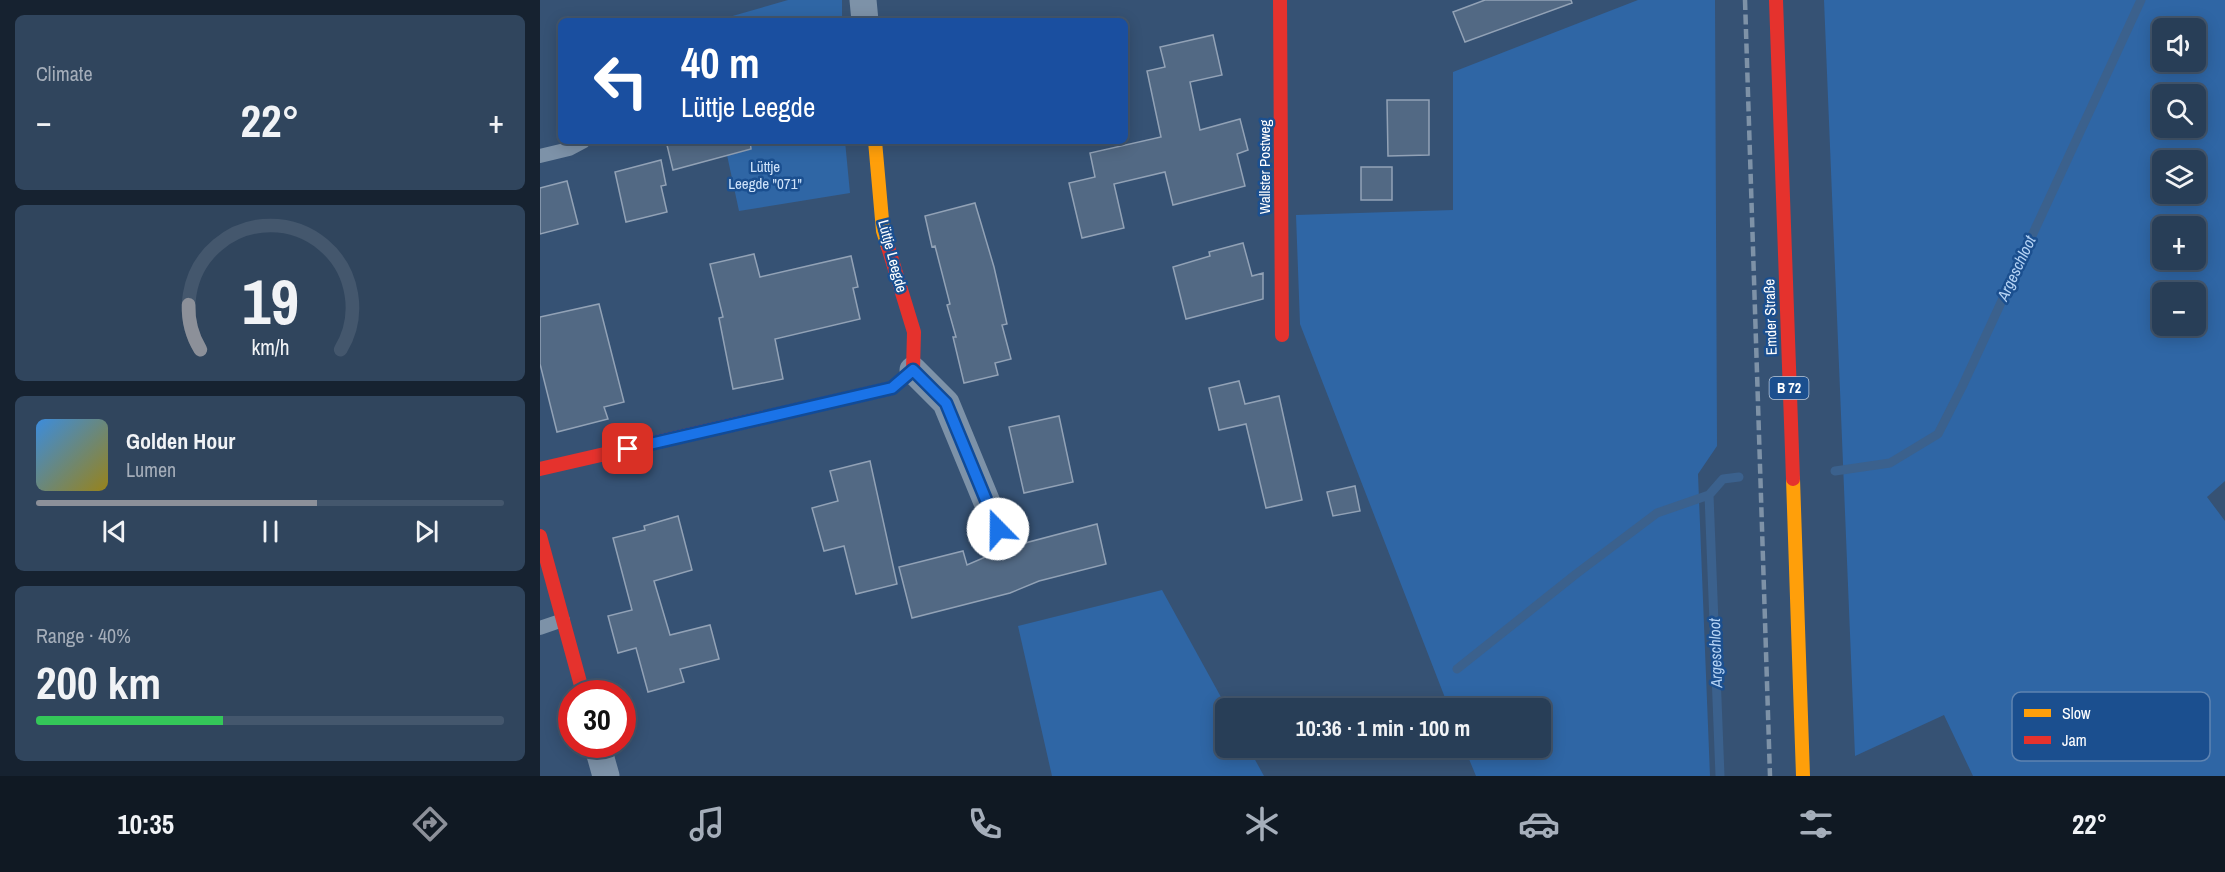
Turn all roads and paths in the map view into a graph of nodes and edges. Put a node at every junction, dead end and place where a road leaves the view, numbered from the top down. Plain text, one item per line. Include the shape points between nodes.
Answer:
1 (863, 0) edge
2 (1280, 0) edge
3 (1776, 0) edge
4 (865, 18) edge
5 (578, 144) edge
6 (875, 144) edge
7 (540, 156) edge
8 (1282, 335) dead end
9 (913, 370) junction
10 (540, 469) edge
11 (998, 529) dead end
12 (540, 536) edge
13 (563, 620) junction
14 (540, 628) edge
15 (579, 680) edge
16 (601, 758) edge
17 (606, 776) edge
18 (1803, 776) edge

1 - 4 street
2 - 8 street, Wallster Postweg
3 - 18 street, Emder Straße / B 72
5 - 7 lane
6 - 9 street, Lüttje Leegde via 883,231 914,332
9 - 10 street via 892,388
9 - 11 street via 946,403
12 - 13 street
13 - 14 lane
13 - 15 street
16 - 17 street

